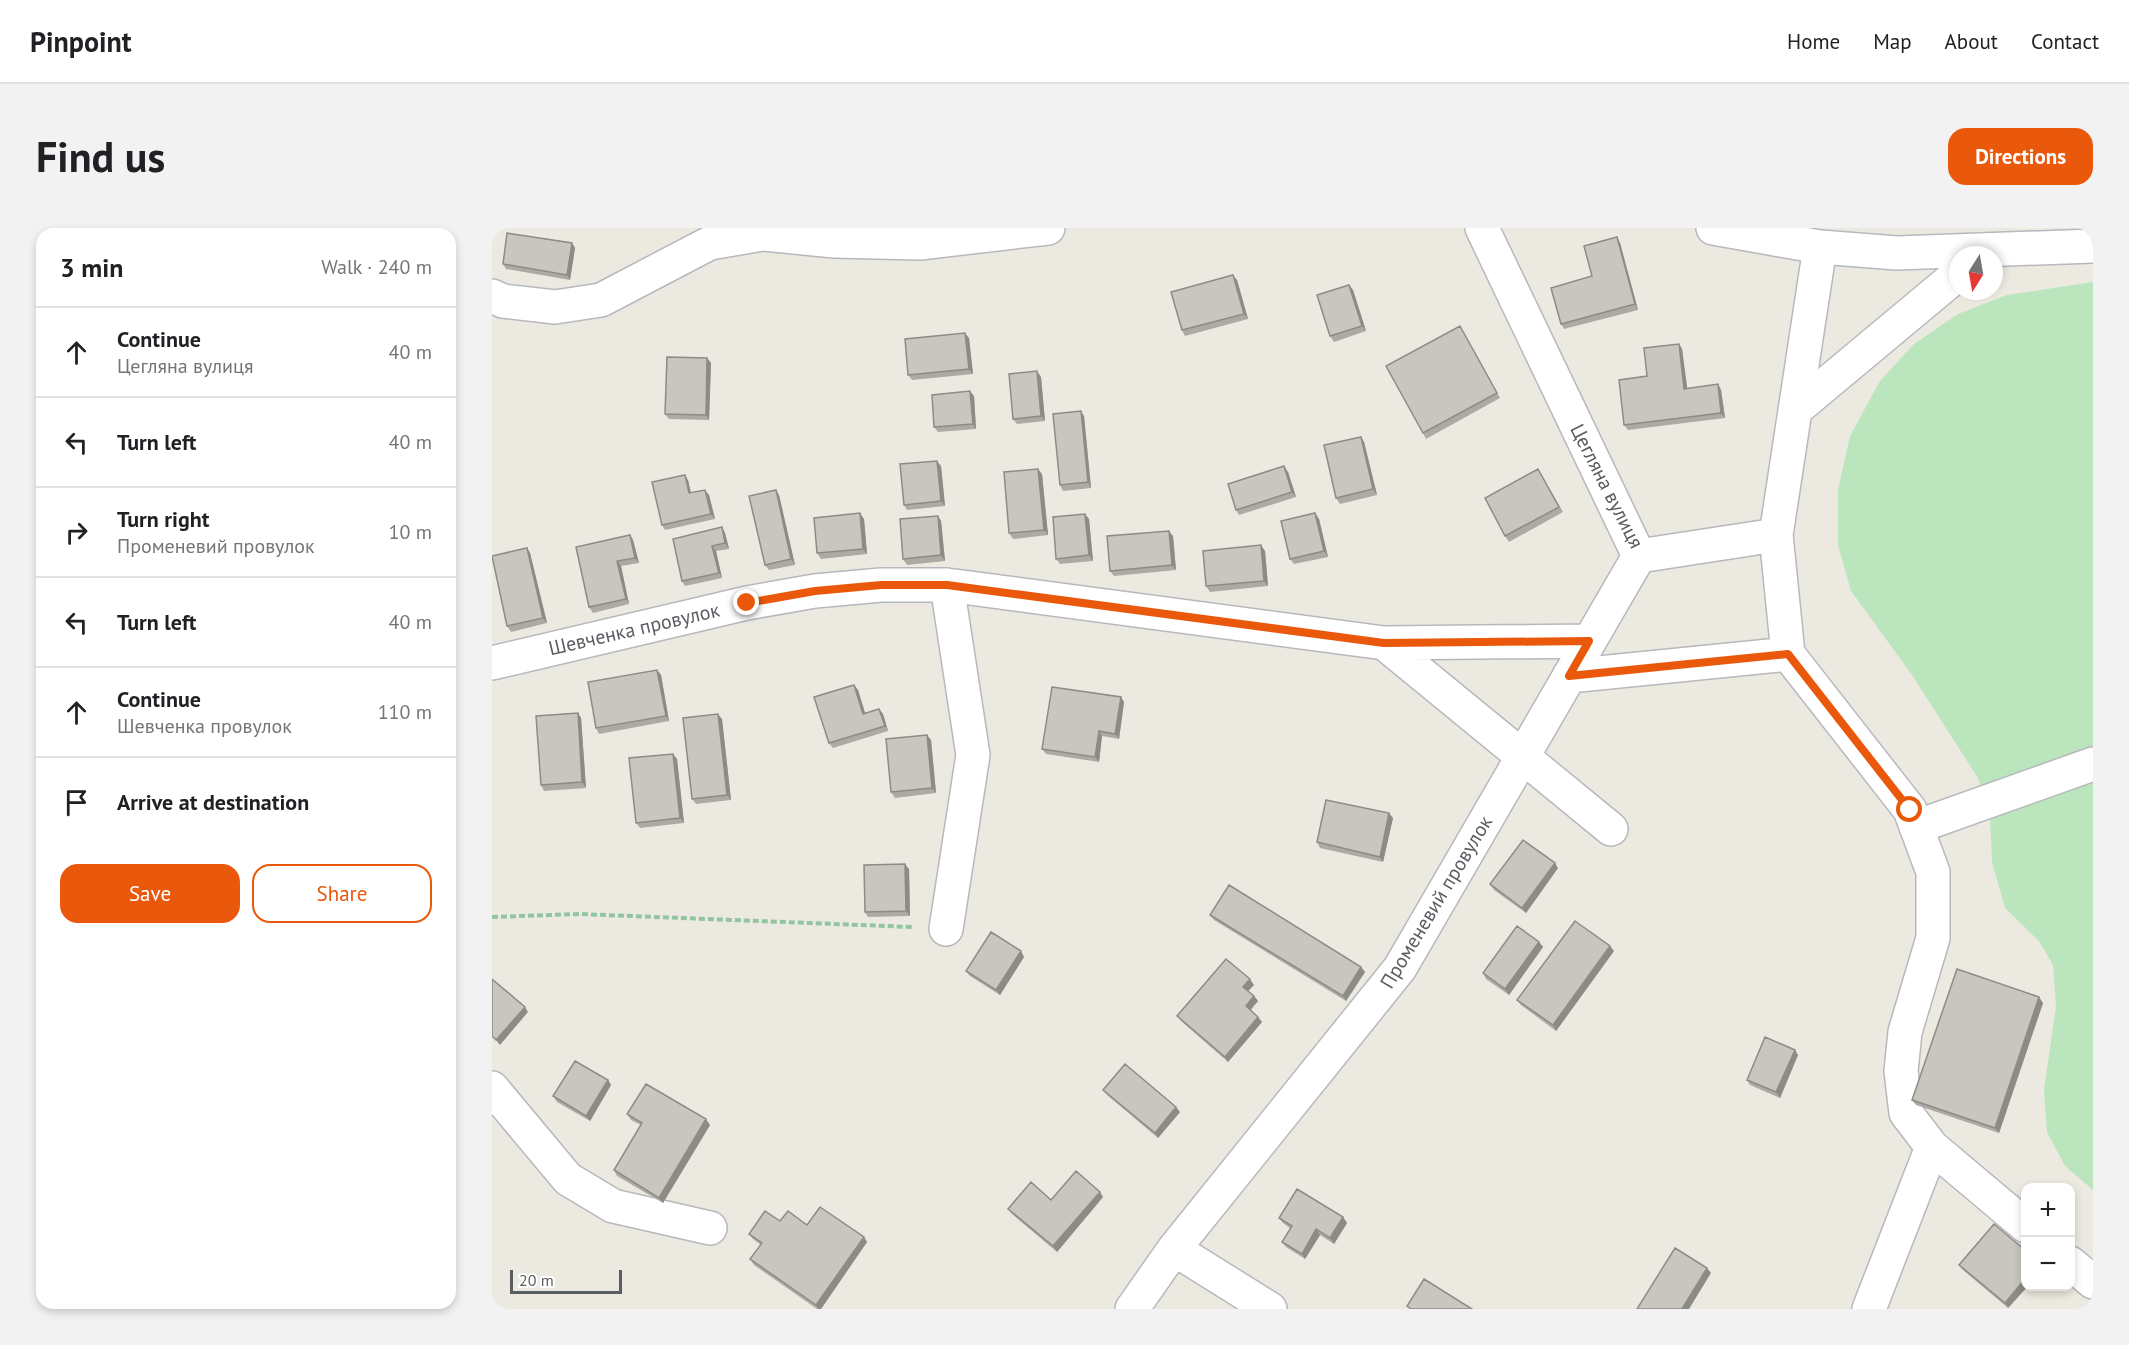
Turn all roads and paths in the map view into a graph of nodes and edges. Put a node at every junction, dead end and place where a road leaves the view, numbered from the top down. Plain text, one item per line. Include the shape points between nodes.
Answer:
1 (1048, 228) edge
2 (1482, 228) edge
3 (1713, 228) edge
4 (1783, 234) edge
5 (2093, 246) edge
6 (1820, 248) junction
7 (2003, 252) edge
8 (1949, 253) edge
9 (1949, 282) edge
10 (492, 296) edge
11 (1795, 410) junction
12 (1776, 535) junction
13 (1639, 556) junction
14 (947, 585) junction
15 (1589, 641) junction
16 (1384, 643) junction
17 (1788, 654) junction
18 (492, 663) edge
19 (1569, 676) junction
20 (1522, 757) junction
21 (2093, 764) edge
22 (1916, 826) junction
23 (1611, 829) dead end
24 (492, 917) edge
25 (946, 928) joint
26 (492, 1088) edge
27 (1932, 1147) junction
28 (2021, 1223) edge
29 (710, 1228) dead end
30 (1174, 1249) junction
31 (2075, 1267) edge
32 (2093, 1282) edge
33 (1132, 1309) edge
34 (1270, 1309) edge
35 (1869, 1309) edge

1 - 10 street via 920,243 764,234 710,243 601,300 555,307 503,301
2 - 13 street, Цегляна вулиця
3 - 4 street
4 - 6 street
5 - 7 street
6 - 8 street
6 - 11 street
9 - 11 street
11 - 12 street
12 - 13 street, Цегляна вулиця
12 - 17 street
13 - 15 street, Променевий провулок
14 - 16 street, Шевченка провулок
14 - 18 street, Шевченка провулок via 815,591 747,603
14 - 25 street via 973,755
15 - 16 street, Шевченка провулок
15 - 19 street, Променевий провулок
16 - 20 street
17 - 19 street
17 - 22 street via 1910,810
19 - 20 street, Променевий провулок
20 - 23 street
20 - 30 street, Променевий провулок via 1400,968
21 - 22 street
22 - 27 street via 1933,872 1933,938 1905,1032 1900,1071 1906,1113
24 - 25 path via 579,914
26 - 29 street via 568,1179 613,1206
27 - 28 street
27 - 35 street
30 - 33 street, Променевий провулок
30 - 34 street
31 - 32 street

